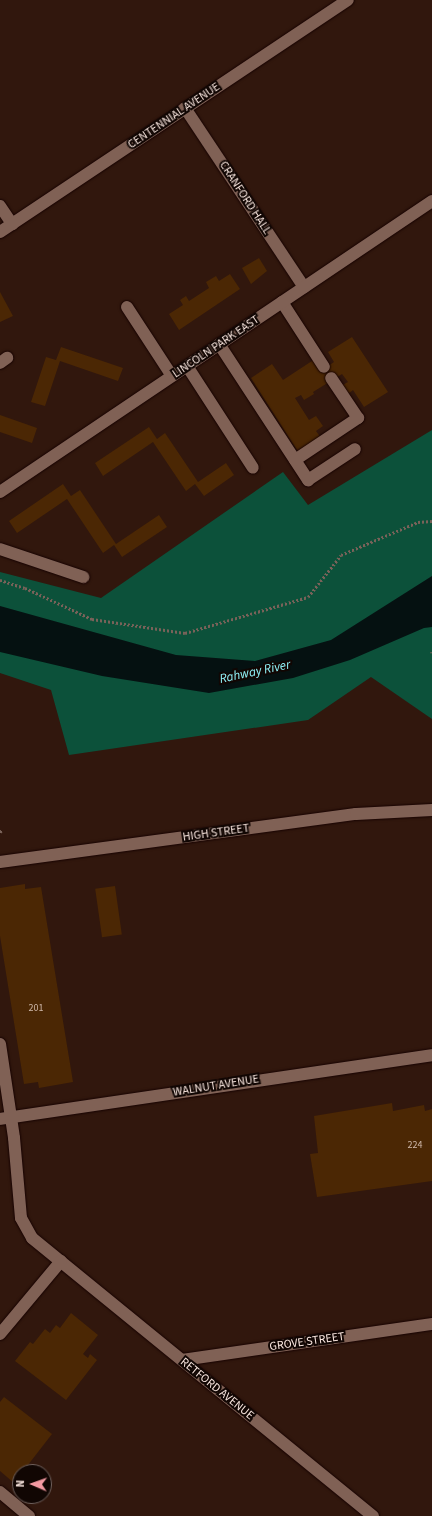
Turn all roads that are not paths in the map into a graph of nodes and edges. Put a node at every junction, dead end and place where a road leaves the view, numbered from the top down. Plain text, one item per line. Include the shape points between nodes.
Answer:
1 (348, 0) edge
2 (186, 108) junction
3 (432, 201) edge
4 (0, 206) edge
5 (12, 224) junction
6 (0, 232) edge
7 (304, 287) junction
8 (282, 302) junction
9 (127, 307) dead end
10 (219, 344) junction
11 (187, 366) junction
12 (324, 367) dead end
13 (172, 376) junction
14 (331, 378) dead end
15 (355, 449) dead end
16 (295, 460) junction
17 (253, 468) dead end
18 (0, 492) edge
19 (0, 549) edge
20 (83, 576) dead end
21 (432, 810) edge
22 (0, 862) edge
23 (0, 1044) edge
24 (432, 1055) edge
25 (5, 1118) edge
26 (61, 1261) junction
27 (432, 1324) edge
28 (0, 1334) edge
29 (182, 1360) junction
30 (0, 1492) edge
31 (29, 1516) edge
32 (373, 1516) edge

1 - 2 street, CENTENNIAL AVENUE
2 - 5 street, CENTENNIAL AVENUE
2 - 7 street, CRANFORD HALL
3 - 7 street, LINCOLN PARK EAST
4 - 5 street
5 - 6 street, CENTENNIAL AVENUE
7 - 8 street, LINCOLN PARK EAST
8 - 10 street, LINCOLN PARK EAST
8 - 12 street
9 - 13 street
10 - 11 street, LINCOLN PARK EAST
10 - 16 street
11 - 13 street, LINCOLN PARK EAST
11 - 17 street
13 - 18 street, LINCOLN PARK EAST
14 - 16 street via 358,418
15 - 16 street via 308,480
19 - 20 street
21 - 22 street, HIGH STREET via 356,814
23 - 25 street, RETFORD AVENUE
24 - 25 street, WALNUT AVENUE
25 - 26 street, RETFORD AVENUE via 21,1218 32,1238
26 - 28 street
26 - 29 street, RETFORD AVENUE
27 - 29 street, GROVE STREET
29 - 32 street, RETFORD AVENUE
30 - 31 street

